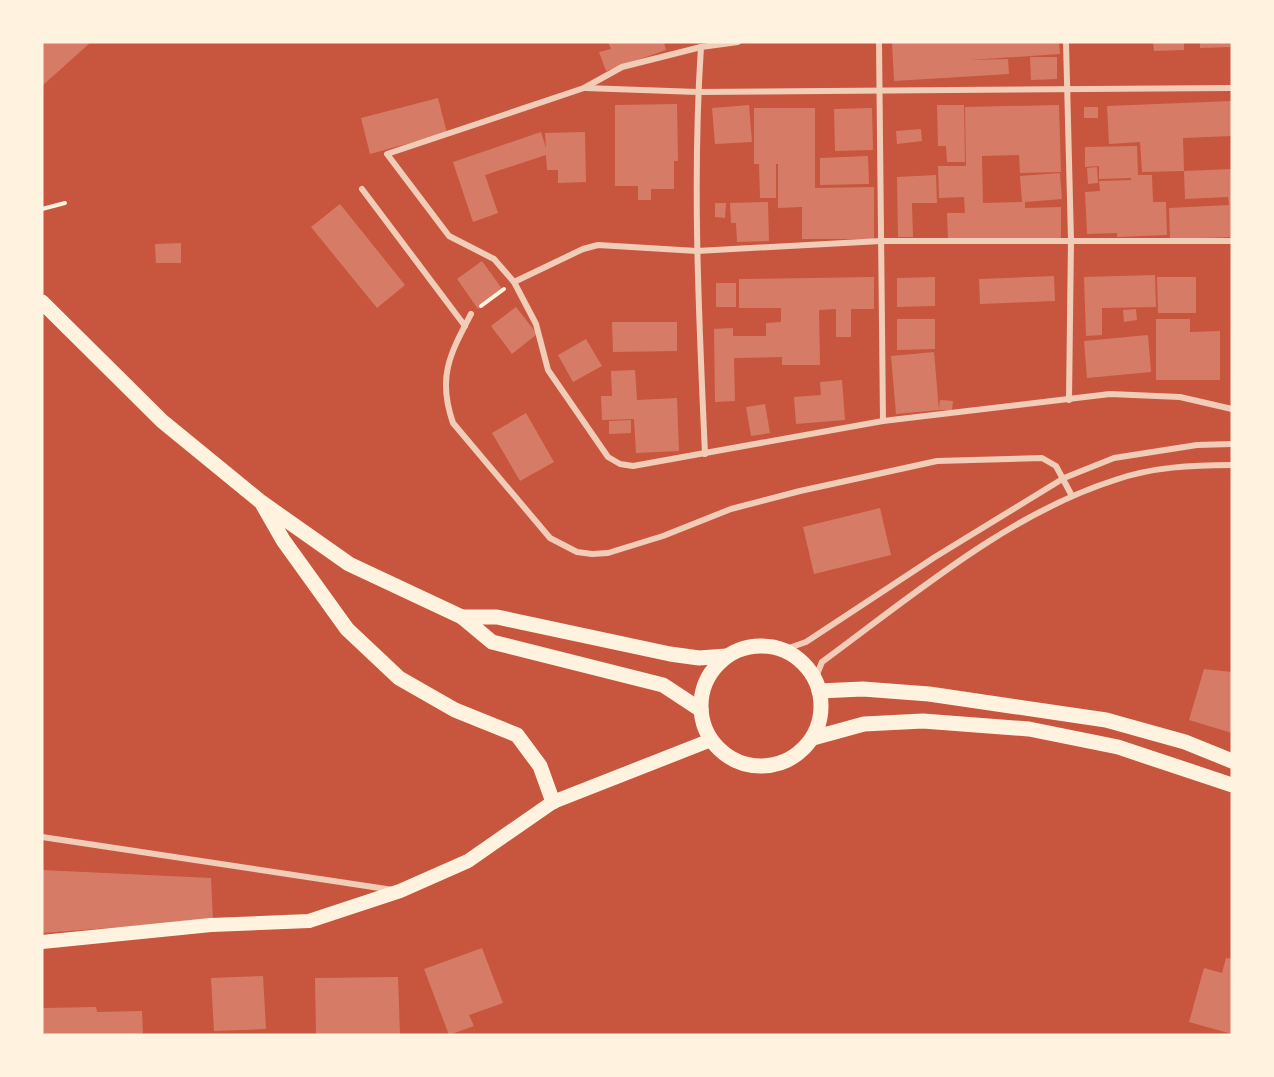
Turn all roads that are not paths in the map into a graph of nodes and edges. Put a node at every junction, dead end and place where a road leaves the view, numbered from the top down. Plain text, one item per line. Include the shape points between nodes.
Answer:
1 (738, 42) edge
2 (879, 42) edge
3 (1066, 42) edge
4 (701, 47) junction
5 (584, 88) junction
6 (1232, 88) edge
7 (1066, 89) junction
8 (879, 91) junction
9 (698, 92) junction
10 (362, 189) dead end
11 (1071, 240) junction
12 (881, 241) junction
13 (1232, 241) edge
14 (697, 251) junction
15 (514, 282) junction
16 (42, 302) edge
17 (471, 314) road end
18 (465, 326) junction
19 (1069, 400) junction
20 (1232, 409) edge
21 (883, 421) junction
22 (1232, 444) edge
23 (705, 454) junction
24 (1232, 465) edge
25 (1064, 478) junction
26 (1072, 496) junction
27 (261, 502) junction
28 (462, 617) junction
29 (783, 650) junction
30 (727, 656) junction
31 (817, 685) junction
32 (701, 710) junction
33 (813, 738) junction
34 (711, 740) junction
35 (1232, 761) edge
36 (1232, 785) edge
37 (553, 802) junction
38 (42, 837) edge
39 (400, 891) junction
40 (42, 942) edge

1 - 4 street
2 - 8 street
3 - 7 street
4 - 5 street via 622,67
4 - 9 street
5 - 9 street
5 - 15 street via 387,154 449,236 494,259
6 - 7 street
7 - 8 street
7 - 11 street
8 - 9 street
8 - 12 street
9 - 14 street
10 - 18 street
11 - 12 street
11 - 13 street
11 - 19 street
12 - 14 street
12 - 21 street
14 - 15 street via 598,245
14 - 23 street
15 - 23 street via 536,324 548,370 604,452 620,464 633,466
16 - 27 highway via 162,421
17 - 18 street
18 - 25 street via 446,370 447,406 453,423 550,538 577,552 608,552 663,536 731,509 937,461 1042,458 1056,466
19 - 20 street via 1110,394 1180,397
19 - 21 street
21 - 23 street
22 - 25 street via 1197,445 1114,458
24 - 26 street via 1148,471
25 - 26 street
25 - 29 street via 807,642
26 - 31 street via 948,570 822,662
27 - 28 highway via 349,564
27 - 37 highway via 346,629 399,678 455,711 517,735 540,766
28 - 30 highway via 497,616 670,654
28 - 32 highway via 492,642 663,685
29 - 30 highway via 745,648
29 - 31 highway via 801,662
30 - 32 highway via 707,680
31 - 33 highway via 821,707
31 - 35 highway via 929,694 1106,720 1185,742
32 - 34 highway
33 - 34 highway via 801,751 771,766 737,761
33 - 36 highway via 864,724 923,721 1029,729 1118,747
34 - 37 main road
37 - 39 main road via 468,861
38 - 39 street
39 - 40 main road via 309,921 210,925

